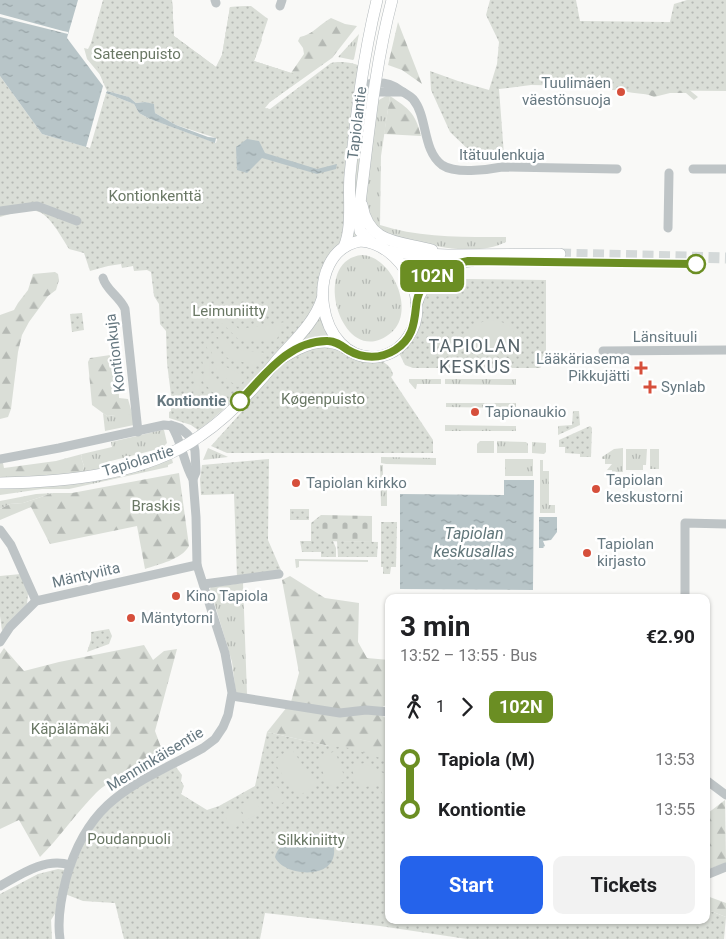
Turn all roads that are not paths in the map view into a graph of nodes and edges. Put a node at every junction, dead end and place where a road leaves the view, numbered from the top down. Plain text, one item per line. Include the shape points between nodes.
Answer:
1 (377, 0) edge
2 (392, 0) edge
3 (361, 86) junction
4 (374, 86) junction
5 (617, 169) dead end
6 (694, 169) dead end
7 (726, 169) edge
8 (669, 172) dead end
9 (360, 198) junction
10 (0, 211) edge
11 (76, 221) dead end
12 (668, 228) dead end
13 (371, 242) junction
14 (344, 248) junction
15 (388, 250) junction
16 (448, 255) junction
17 (103, 278) dead end
18 (322, 298) junction
19 (416, 306) junction
20 (342, 346) junction
21 (726, 350) edge
22 (603, 351) dead end
23 (274, 364) junction
24 (170, 425) junction
25 (138, 432) junction
26 (192, 441) junction
27 (181, 448) junction
28 (0, 459) edge
29 (193, 479) junction
30 (0, 483) edge
31 (726, 524) edge
32 (0, 530) edge
33 (197, 564) junction
34 (279, 574) dead end
35 (204, 584) junction
36 (685, 594) edge
37 (36, 601) junction
38 (0, 642) edge
39 (232, 696) junction
40 (385, 712) edge
41 (710, 783) edge
42 (726, 795) edge
43 (70, 865) junction
44 (726, 867) edge
45 (710, 873) edge
46 (0, 886) edge
47 (60, 939) edge

1 - 3 main road, Tapiolantie
2 - 4 main road, Tapiolantie
3 - 4 street, Itätuulenkuja
3 - 14 main road, Tapiolantie via 350,177 348,236
4 - 5 street, Itätuulenkuja via 403,92 412,98 436,160 447,168
4 - 9 main road, Tapiolantie
6 - 7 street
8 - 12 street
9 - 13 main road, Tapiolantie via 358,225
9 - 16 main road via 366,221 382,237
10 - 11 street via 37,206
13 - 14 main road via 358,242
13 - 15 main road
14 - 18 main road via 328,266
15 - 16 main road
15 - 19 main road via 408,275
16 - 19 main road via 560,258 454,263 442,268 428,281
17 - 25 street, Kontionkuja via 125,309
18 - 20 main road via 329,325
18 - 23 main road, Tapiolantie via 317,313
19 - 20 main road via 412,331 393,352 368,357
20 - 23 main road, Tapiolantie via 328,341 310,344
21 - 22 street, Länsituuli
23 - 26 main road, Tapiolantie via 232,408
24 - 25 street
24 - 26 street via 184,432
24 - 27 street
25 - 28 street
26 - 27 main road, Tapiolantie
26 - 29 street, Menninkäisentie via 196,472
27 - 29 street, Menninkäisentie
27 - 30 main road, Tapiolantie via 143,463 90,476
29 - 33 street, Menninkäisentie
31 - 36 street via 685,523
32 - 37 street via 11,545
33 - 35 street, Menninkäisentie
33 - 37 street, Mäntyviita
34 - 35 street
35 - 39 street, Menninkäisentie via 225,654
37 - 38 street, Mäntyviita
39 - 40 street via 340,714 366,710
39 - 43 street, Menninkäisentie via 226,722 215,739 111,801 84,834
41 - 42 street
43 - 46 street via 53,862 42,865
43 - 47 street, Menninkäisentie via 60,908
44 - 45 street

